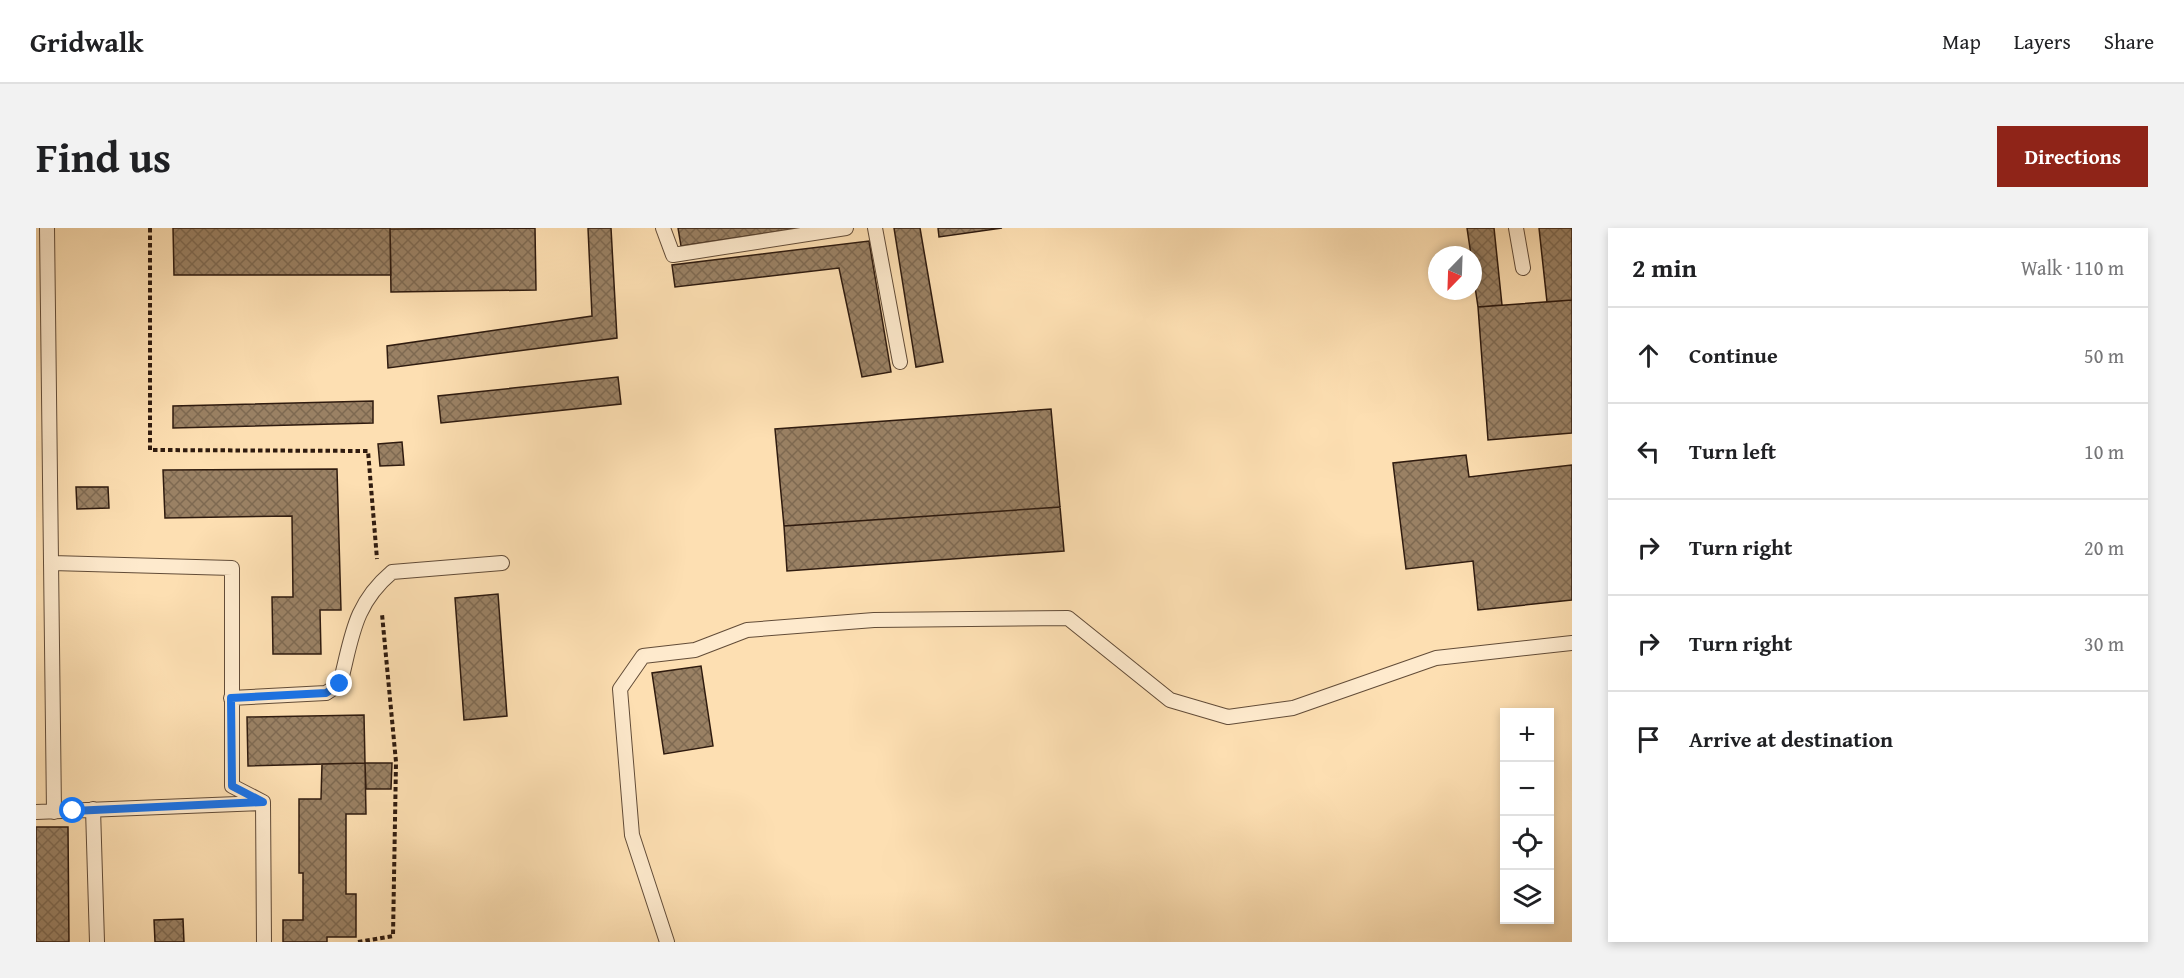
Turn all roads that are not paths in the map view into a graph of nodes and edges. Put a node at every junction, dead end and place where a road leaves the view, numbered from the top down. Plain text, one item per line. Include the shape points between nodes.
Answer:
1 (47, 228) edge
2 (663, 228) edge
3 (846, 228) edge
4 (875, 228) edge
5 (1516, 228) edge
6 (1523, 268) dead end
7 (900, 362) dead end
8 (52, 563) junction
9 (502, 563) dead end
10 (1572, 643) edge
11 (231, 698) junction
12 (263, 802) junction
13 (93, 809) junction
14 (36, 812) edge
15 (54, 812) junction
16 (97, 942) edge
17 (264, 942) edge
18 (667, 942) edge

1 - 8 lane
2 - 3 lane via 673,255
4 - 7 lane
5 - 6 lane
8 - 11 lane via 232,568
8 - 15 lane
9 - 11 lane via 392,572 364,601 340,684 326,693
10 - 18 lane via 1436,658 1293,708 1228,717 1170,700 1068,618 874,620 747,630 695,650 643,656 620,689 632,835
11 - 12 lane via 232,786
12 - 13 lane
12 - 17 lane
13 - 15 lane
13 - 16 lane
14 - 15 lane

